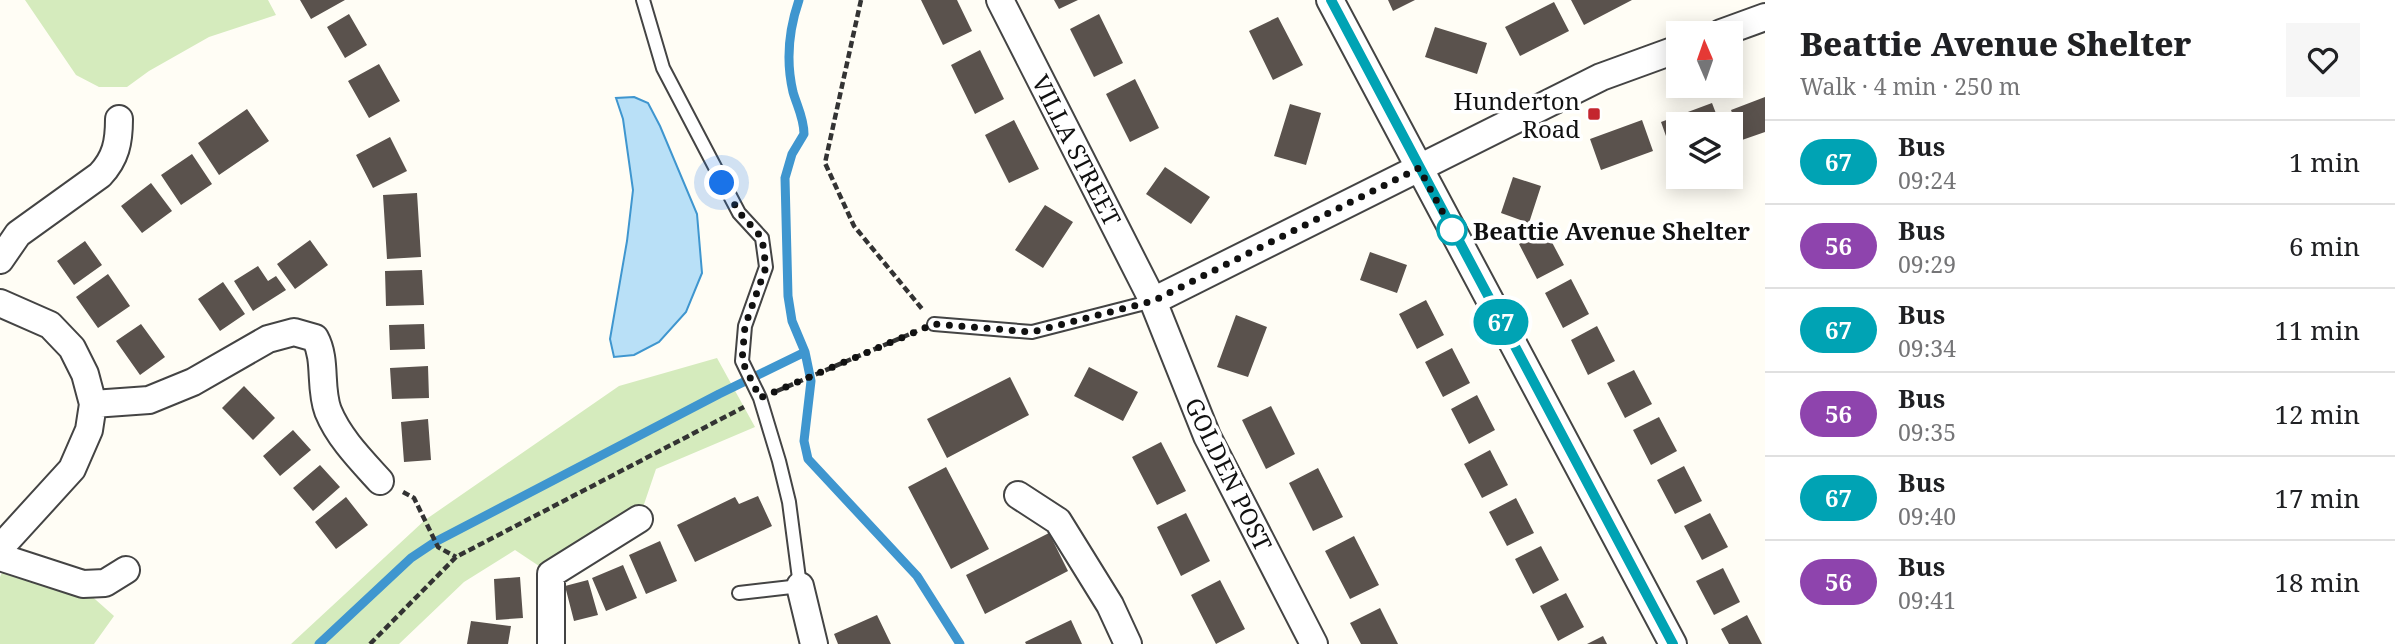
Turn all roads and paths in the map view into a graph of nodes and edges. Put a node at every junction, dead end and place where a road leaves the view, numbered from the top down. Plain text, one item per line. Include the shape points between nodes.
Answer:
1 (643, 0) edge
2 (861, 0) edge
3 (1000, 0) edge
4 (1331, 0) edge
5 (1765, 17) edge
6 (1743, 25) edge
7 (1666, 53) edge
8 (119, 119) dead end
9 (1419, 168) junction
10 (0, 260) edge
11 (1153, 301) junction
12 (0, 303) edge
13 (934, 324) junction
14 (760, 397) junction
15 (93, 404) junction
16 (380, 481) joint
17 (1018, 495) dead end
18 (639, 519) dead end
19 (0, 548) edge
20 (0, 557) edge
21 (456, 557) junction
22 (126, 570) dead end
23 (800, 586) junction
24 (739, 593) dead end
25 (370, 644) edge
26 (551, 644) edge
27 (814, 644) edge
28 (1128, 644) edge
29 (1314, 644) edge
30 (1673, 644) edge

1 - 14 lane via 663,68 739,212 762,238 766,267 745,326 742,361
2 - 13 path via 825,163 854,226
3 - 11 street, VILLA STREET
4 - 9 street
5 - 6 street
7 - 9 street via 1601,77
8 - 10 street via 111,164 18,234
9 - 11 street
9 - 30 street
11 - 13 lane via 1032,332
11 - 29 street, GOLDEN POST via 1207,436
12 - 15 street via 50,325 72,348
13 - 14 path
14 - 21 path
14 - 23 lane via 789,502
15 - 16 street via 149,400 193,382 268,339 294,332 315,338 321,350 328,411 349,447
15 - 19 street via 89,430 72,469
16 - 21 path via 414,498 438,547
17 - 28 street via 1058,521 1110,605
18 - 26 street via 551,574
20 - 22 street via 83,584 105,583
21 - 25 path
23 - 24 lane
23 - 27 street

